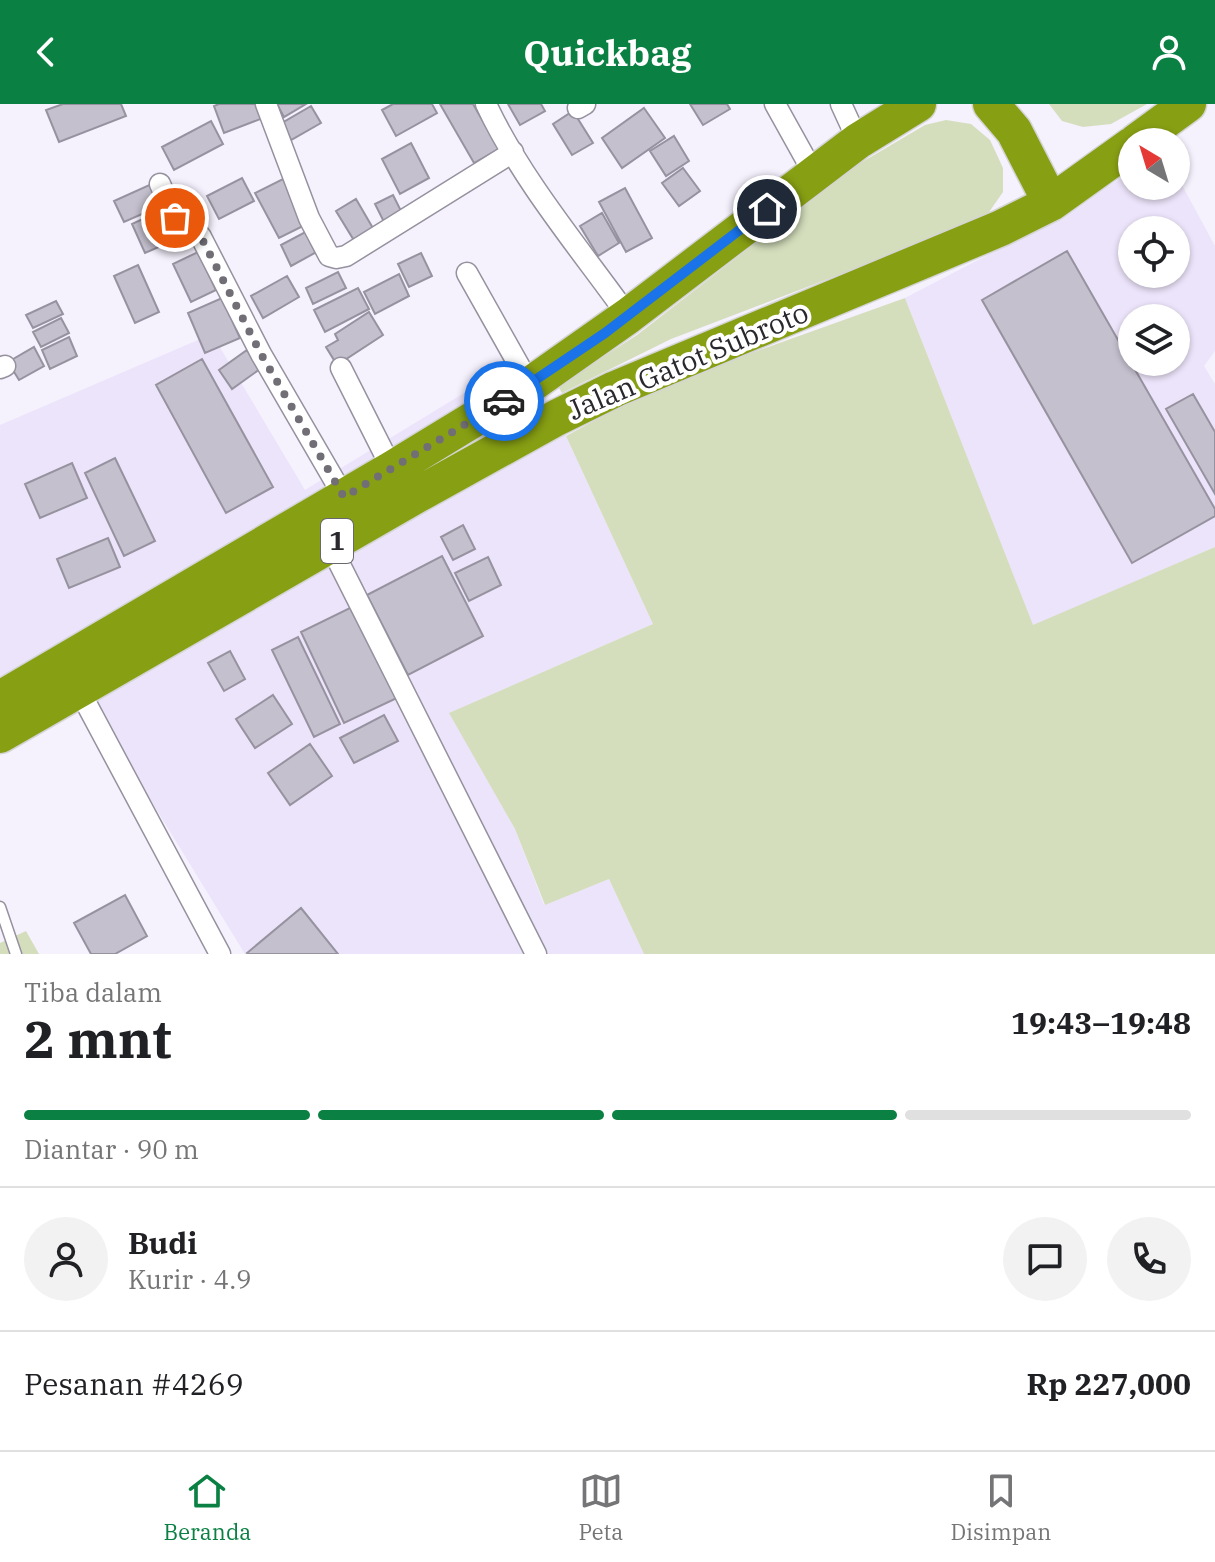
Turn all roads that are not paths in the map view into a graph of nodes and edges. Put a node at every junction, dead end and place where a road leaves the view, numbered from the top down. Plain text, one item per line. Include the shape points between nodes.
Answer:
1 (266, 104) edge
2 (486, 104) edge
3 (775, 104) edge
4 (841, 104) edge
5 (918, 104) edge
6 (991, 104) edge
7 (1188, 104) edge
8 (1155, 128) edge
9 (858, 141) junction
10 (513, 152) junction
11 (1118, 155) edge
12 (814, 174) junction
13 (160, 184) dead end
14 (1051, 203) junction
15 (467, 273) dead end
16 (628, 316) junction
17 (341, 368) dead end
18 (530, 385) junction
19 (392, 469) junction
20 (344, 497) junction
21 (330, 545) junction
22 (79, 690) junction
23 (0, 699) edge
24 (0, 735) edge
25 (0, 907) edge
26 (16, 954) edge
27 (220, 954) edge
28 (536, 954) edge

1 - 10 street via 309,218 329,256 336,258
2 - 10 street
3 - 12 street
4 - 9 street
5 - 9 highway, Jalan Gatot Subroto / 1
6 - 14 highway via 1014,131
7 - 8 highway, Jalan Gatot Subroto / 1
9 - 12 highway, Jalan Gatot Subroto / 1
10 - 16 street
11 - 14 highway, Jalan Gatot Subroto / 1
12 - 16 highway, Jalan Gatot Subroto / 1
13 - 20 street via 181,232 201,237
14 - 21 highway, Jalan Gatot Subroto / 1 via 615,389
15 - 18 street
16 - 18 highway, Jalan Gatot Subroto / 1
17 - 19 street
18 - 19 highway, Jalan Gatot Subroto / 1
19 - 20 highway, Jalan Gatot Subroto / 1
20 - 23 highway, Jalan Gatot Subroto / 1
21 - 22 highway, Jalan Gatot Subroto / 1
21 - 28 street
22 - 24 highway, Jalan Gatot Subroto / 1
22 - 27 street
25 - 26 lane

